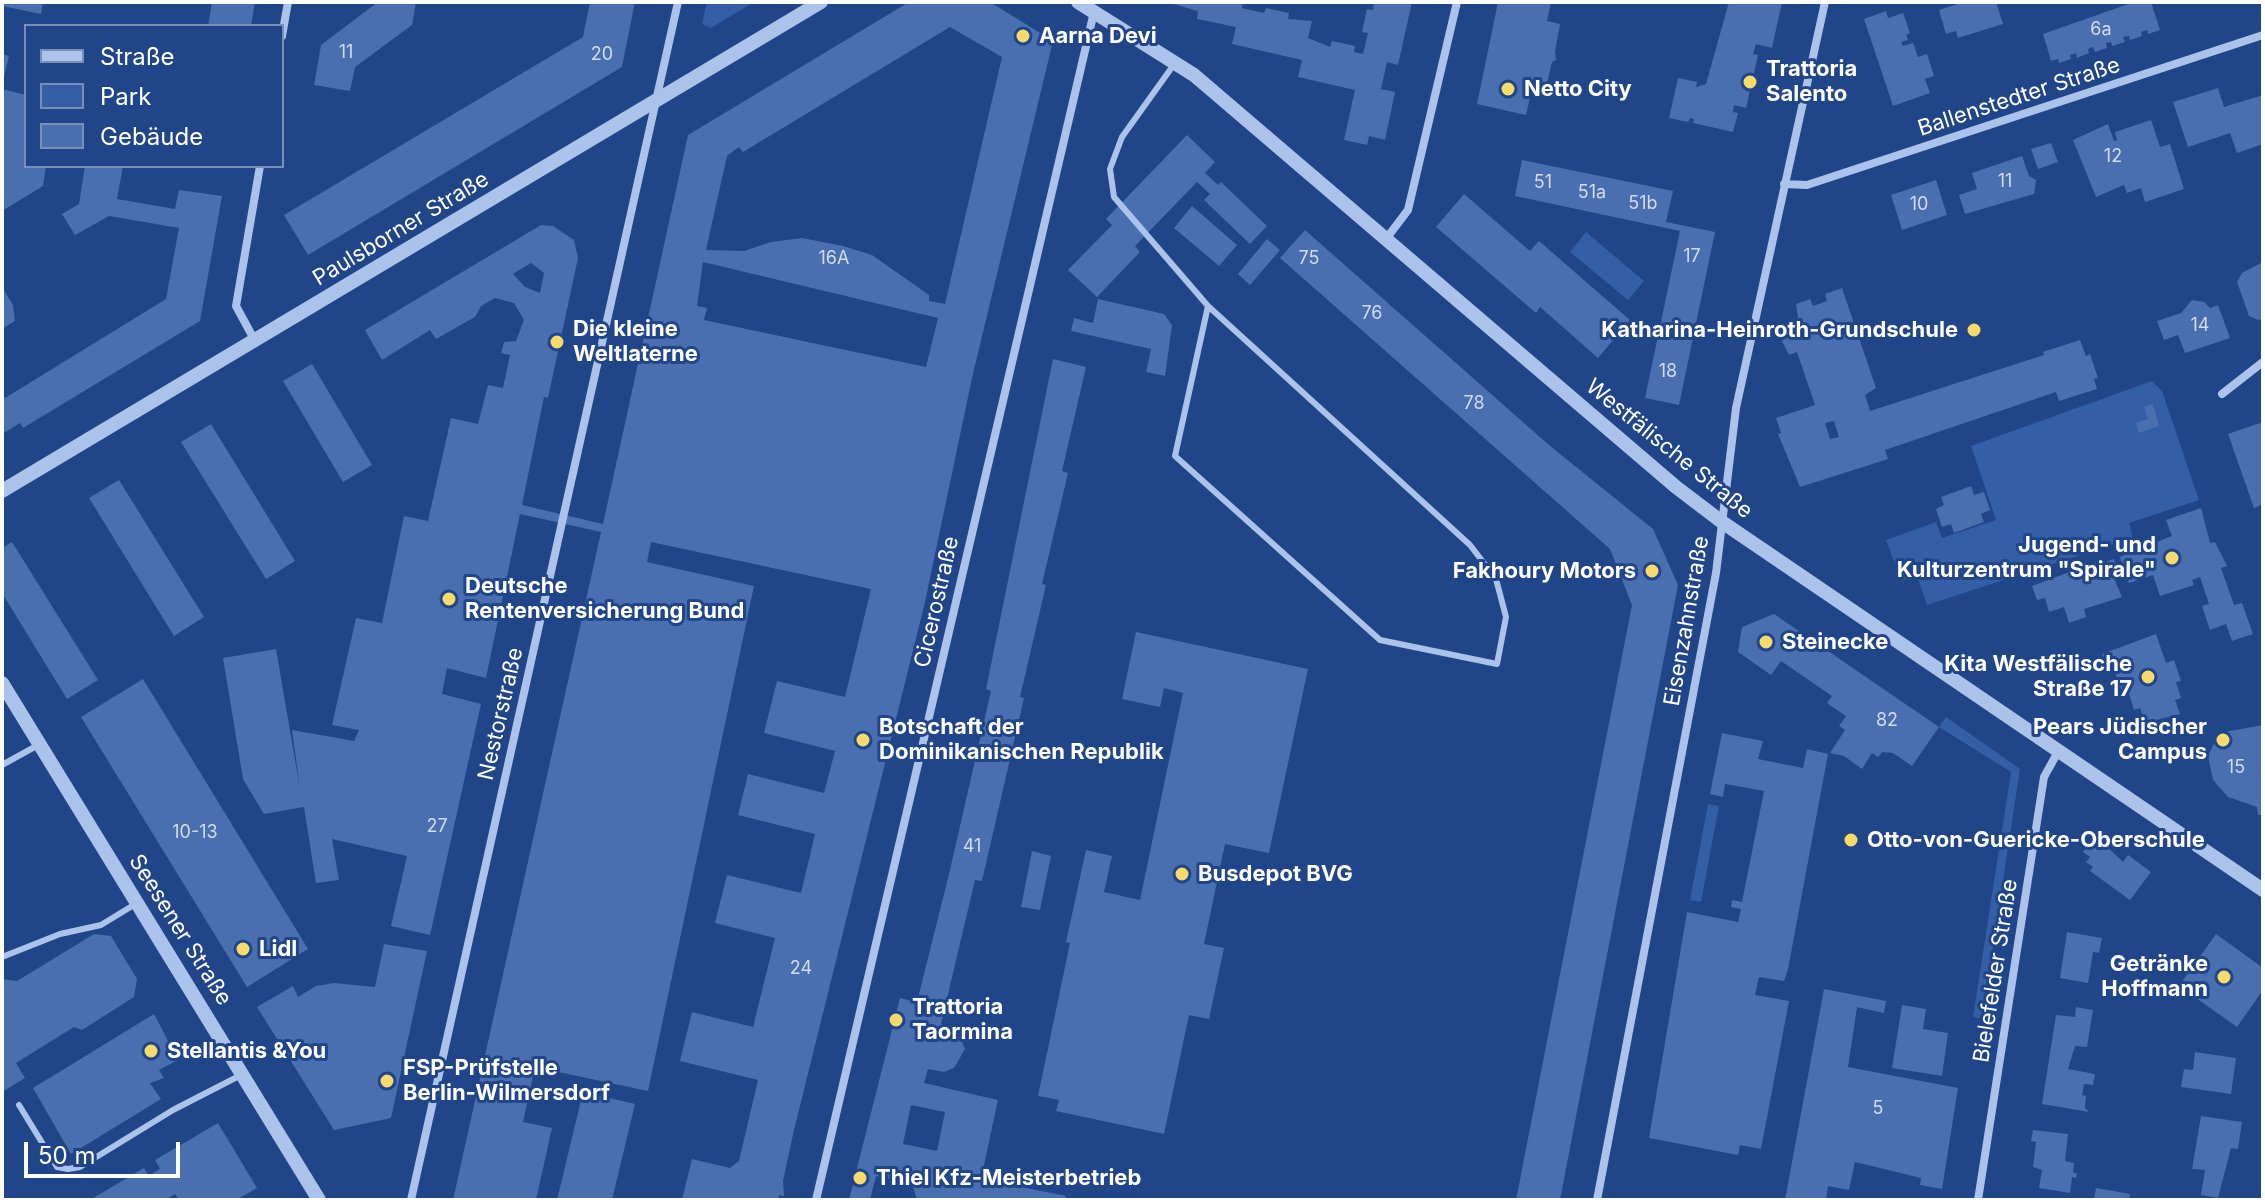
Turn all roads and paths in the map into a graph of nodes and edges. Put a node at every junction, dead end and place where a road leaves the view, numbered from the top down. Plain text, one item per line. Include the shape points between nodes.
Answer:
1 (288, 2) edge
2 (678, 2) edge
3 (821, 2) edge
4 (1078, 2) edge
5 (1457, 2) edge
6 (1825, 2) edge
7 (1094, 12) junction
8 (284, 25) edge
9 (2263, 35) edge
10 (1175, 63) junction
11 (656, 102) junction
12 (260, 168) edge
13 (1784, 184) junction
14 (1386, 239) junction
15 (1208, 306) junction
16 (255, 341) junction
17 (2263, 362) edge
18 (2222, 394) dead end
19 (2, 491) edge
20 (1722, 522) junction
21 (2, 683) edge
22 (40, 744) junction
23 (2059, 750) junction
24 (2, 765) edge
25 (2263, 890) edge
26 (137, 903) junction
27 (2, 957) edge
28 (243, 1074) junction
29 (19, 1105) dead end
30 (319, 1200) edge
31 (411, 1200) edge
32 (816, 1200) edge
33 (1597, 1200) edge
34 (1978, 1200) edge

1 - 8 street
2 - 11 street, Nestorstraße
3 - 11 street, Paulsborner Straße
4 - 7 street, Westfälische Straße
5 - 14 street via 1408,210
6 - 13 street, Eisenzahnstraße
7 - 10 street, Westfälische Straße
7 - 32 street, Cicerostraße
9 - 13 street, Ballenstedter Straße via 1807,185
10 - 14 street, Westfälische Straße
10 - 15 lane via 1122,137 1110,169 1114,197
11 - 16 street, Paulsborner Straße
11 - 31 street, Nestorstraße
12 - 16 street via 236,306
13 - 20 street, Eisenzahnstraße via 1736,408
14 - 20 street, Westfälische Straße
15 - 15 lane via 1470,545 1496,579 1506,617 1497,664 1380,640 1175,456
16 - 19 street, Paulsborner Straße
17 - 18 street
20 - 23 street, Westfälische Straße
20 - 33 street, Eisenzahnstraße via 1715,583
21 - 22 street, Seesener Straße
22 - 24 lane
22 - 26 street, Seesener Straße
23 - 25 street, Westfälische Straße
23 - 34 street, Bielefelder Straße via 2044,777
26 - 27 lane via 101,925 60,934
26 - 28 street, Seesener Straße
28 - 29 lane via 68,1169 57,1167
28 - 30 street, Seesener Straße

